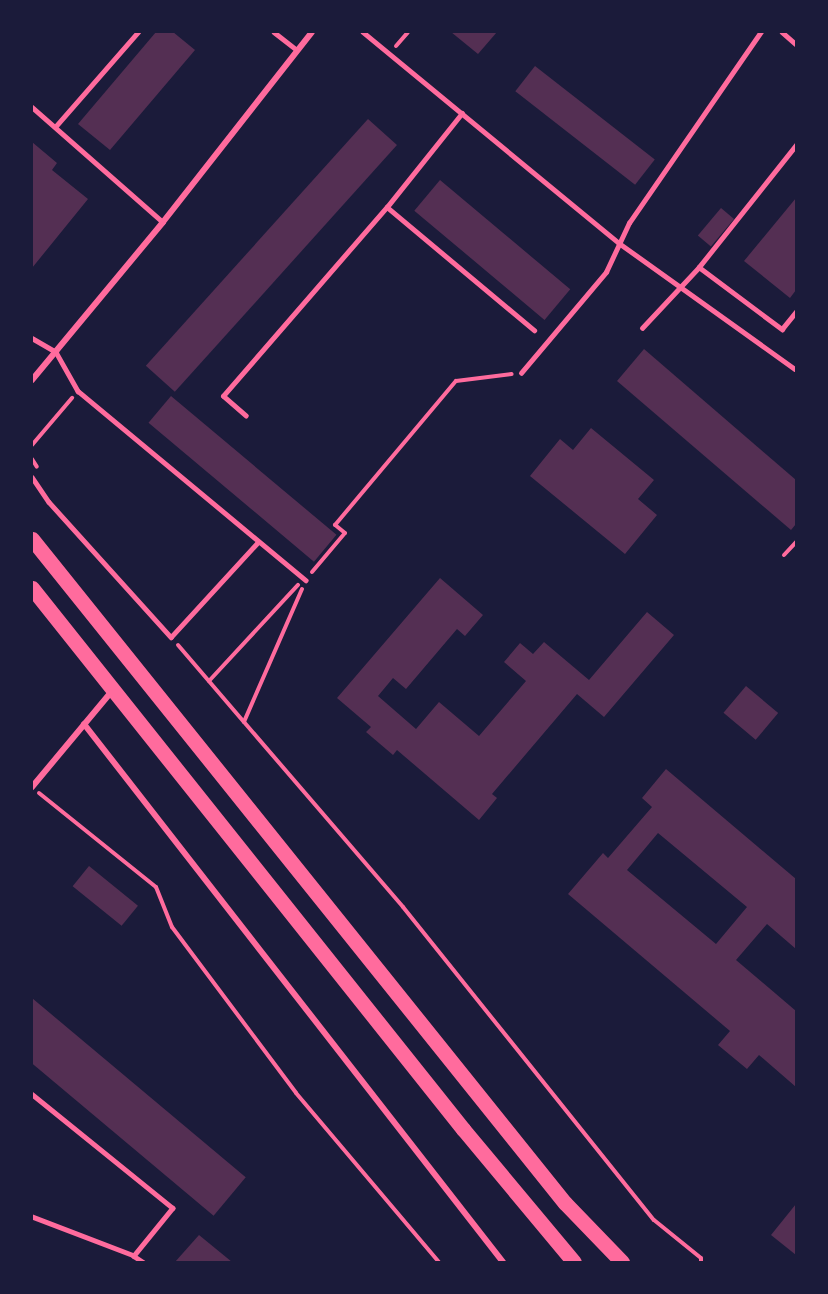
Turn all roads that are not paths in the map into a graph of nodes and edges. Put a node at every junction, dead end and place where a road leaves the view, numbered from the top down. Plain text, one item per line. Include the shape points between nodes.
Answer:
1 (138, 32) edge
2 (274, 32) edge
3 (312, 32) edge
4 (363, 32) edge
5 (761, 32) edge
6 (782, 32) edge
7 (796, 44) edge
8 (297, 50) junction
9 (32, 107) edge
10 (462, 113) junction
11 (56, 126) junction
12 (796, 145) edge
13 (387, 207) junction
14 (163, 222) junction
15 (619, 243) junction
16 (699, 267) junction
17 (681, 287) junction
18 (796, 312) edge
19 (642, 328) dead end
20 (534, 330) dead end
21 (32, 338) edge
22 (56, 352) junction
23 (795, 369) dead end
24 (521, 373) road end
25 (32, 380) edge
26 (246, 416) dead end
27 (32, 477) edge
28 (32, 539) edge
29 (258, 542) junction
30 (306, 580) road end
31 (32, 588) edge
32 (114, 689) junction
33 (84, 724) junction
34 (32, 787) edge
35 (32, 1094) edge
36 (32, 1217) edge
37 (134, 1256) junction
38 (142, 1263) edge
39 (503, 1263) edge
40 (574, 1263) edge
41 (622, 1263) edge

1 - 11 lane
2 - 8 lane
3 - 8 street
4 - 10 lane
5 - 15 lane
6 - 7 lane
8 - 14 street
9 - 11 lane
10 - 13 lane
10 - 15 lane
11 - 14 lane
12 - 16 lane
13 - 20 lane
13 - 26 lane via 223,396
14 - 22 street
15 - 17 lane
15 - 24 lane via 606,272
16 - 17 lane
16 - 18 lane via 782,328
17 - 19 lane
17 - 23 lane
21 - 22 lane
22 - 25 street
22 - 29 lane via 78,391
27 - 29 lane via 49,502 171,637
28 - 41 main road via 565,1203
29 - 30 lane
31 - 32 main road
32 - 33 street
32 - 40 main road
33 - 34 street
33 - 39 street
35 - 37 lane via 173,1208
36 - 37 lane
37 - 38 lane

